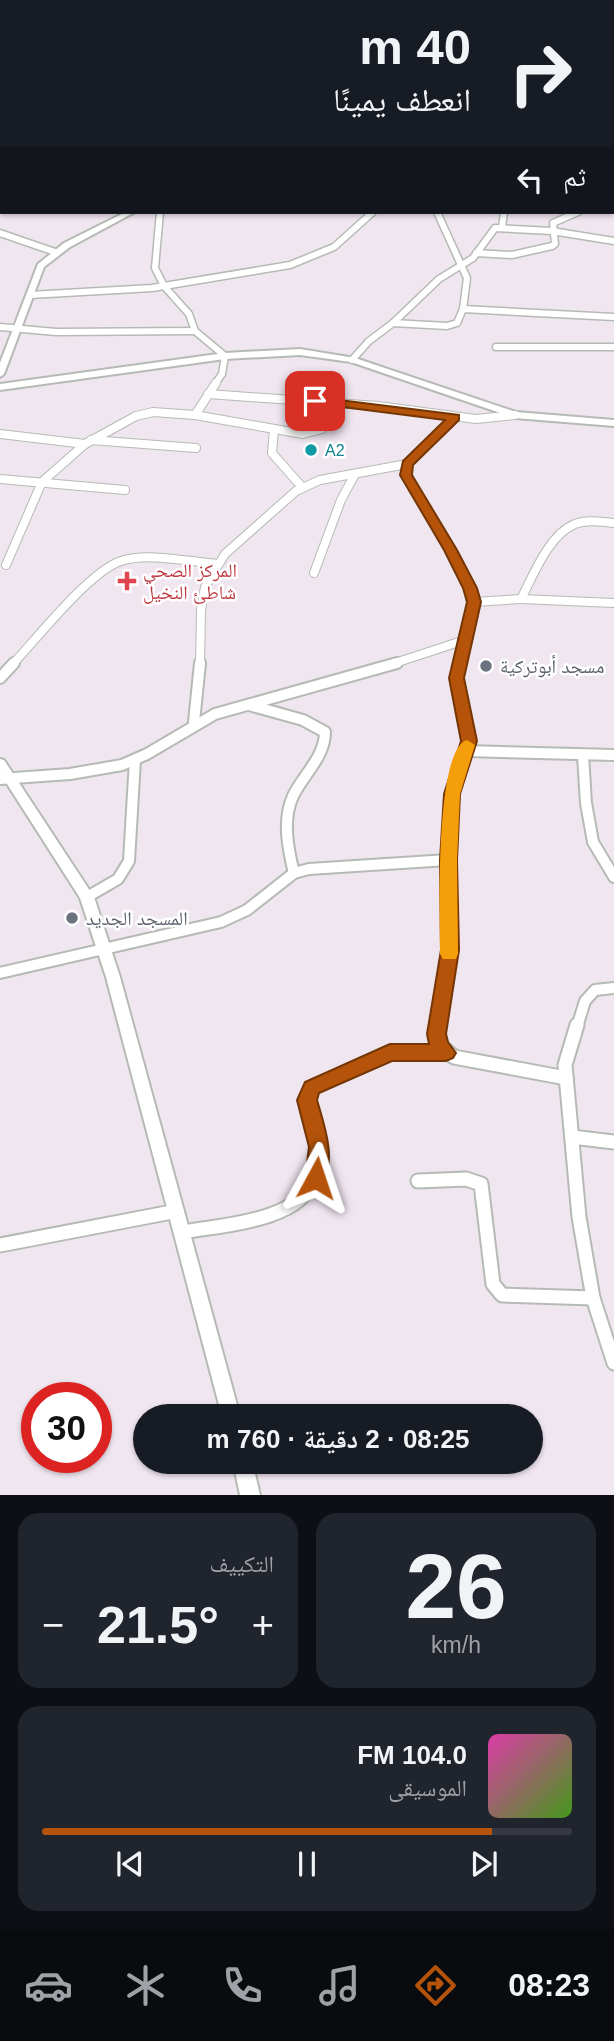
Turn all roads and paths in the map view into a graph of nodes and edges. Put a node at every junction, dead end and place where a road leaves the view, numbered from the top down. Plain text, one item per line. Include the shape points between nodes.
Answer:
1 (279, 0) edge
2 (305, 0) edge
3 (127, 214) edge
4 (160, 214) edge
5 (371, 214) edge
6 (438, 214) edge
7 (504, 214) edge
8 (572, 214) edge
9 (502, 227) junction
10 (552, 232) junction
11 (0, 233) edge
12 (614, 241) edge
13 (55, 252) junction
14 (476, 253) junction
15 (462, 266) junction
16 (164, 286) junction
17 (30, 295) junction
18 (463, 309) junction
19 (614, 317) edge
20 (393, 323) junction
21 (0, 327) edge
22 (14, 330) junction
23 (195, 331) junction
24 (0, 334) edge
25 (496, 347) dead end
26 (614, 348) edge
27 (225, 356) junction
28 (352, 360) junction
29 (0, 374) edge
30 (0, 387) edge
31 (208, 394) junction
32 (333, 402) junction
33 (195, 415) junction
34 (515, 415) junction
35 (454, 417) junction
36 (614, 423) edge
37 (274, 429) junction
38 (0, 434) edge
39 (88, 442) junction
40 (196, 448) dead end
41 (407, 464) junction
42 (355, 474) junction
43 (0, 479) edge
44 (42, 482) junction
45 (302, 487) junction
46 (125, 490) dead end
47 (614, 523) edge
48 (6, 565) dead end
49 (218, 565) junction
50 (314, 573) dead end
51 (521, 599) junction
52 (474, 602) junction
53 (614, 603) edge
54 (465, 640) junction
55 (0, 678) edge
56 (249, 705) junction
57 (194, 722) junction
58 (466, 751) junction
59 (583, 755) junction
60 (614, 755) edge
61 (135, 760) junction
62 (0, 763) edge
63 (6, 779) edge
64 (448, 860) junction
65 (294, 873) junction
66 (614, 877) edge
67 (87, 897) junction
68 (104, 948) junction
69 (0, 973) edge
70 (614, 988) edge
71 (446, 1053) junction
72 (566, 1078) junction
73 (572, 1137) junction
74 (614, 1142) edge
75 (418, 1181) dead end
76 (177, 1211) junction
77 (183, 1232) junction
78 (0, 1245) edge
79 (593, 1298) junction
80 (614, 1363) edge
81 (228, 1404) edge
82 (245, 1474) edge
83 (250, 1495) edge

1 - 2 street
3 - 13 street
4 - 16 street via 155,268
5 - 16 street via 334,247 300,262
6 - 15 street
7 - 9 street
8 - 10 street via 557,219
9 - 10 street
9 - 14 street via 491,231
10 - 12 street
10 - 14 street via 555,244 546,248 512,255
11 - 13 street
13 - 17 street via 41,266
14 - 15 street
15 - 18 street via 467,278
15 - 20 street via 439,279
16 - 17 street
16 - 23 street via 189,314
17 - 22 street
18 - 19 street
18 - 20 street via 457,323 447,326
20 - 28 street
21 - 22 street
22 - 23 street
22 - 24 street
22 - 29 street
23 - 27 street
25 - 26 street
27 - 28 street via 300,352
27 - 30 street
27 - 31 street via 222,374
28 - 34 street
31 - 32 street
31 - 33 street
32 - 35 street
32 - 37 street via 321,431 303,434
33 - 37 street
33 - 39 street via 144,414
34 - 35 street
34 - 36 street
35 - 41 street
37 - 45 street via 272,453
38 - 39 street
39 - 40 street
39 - 44 street
41 - 42 street
41 - 52 street via 406,475
42 - 45 street
42 - 50 street
43 - 44 street
44 - 46 street
44 - 48 street
45 - 49 street via 261,519
47 - 51 street via 584,522 566,529
49 - 55 street via 128,560 112,566
49 - 57 street via 205,587 201,610
51 - 52 street
51 - 53 street
52 - 54 street
54 - 56 street
54 - 58 street via 456,678 468,727
56 - 57 street
56 - 65 street via 303,720 325,732 292,800 287,828
57 - 61 street
58 - 59 street
58 - 64 street via 452,794
59 - 60 street
59 - 66 street via 593,842
61 - 63 street via 69,774
61 - 67 street via 129,861 118,879
62 - 63 street
63 - 67 street
64 - 65 street
64 - 71 street via 450,950 437,1034
65 - 68 street via 229,919
67 - 68 street
68 - 69 street
68 - 76 street
70 - 72 street via 595,990 585,1001 565,1065
71 - 72 street
71 - 77 street via 390,1052 312,1088 307,1100 320,1147 319,1163 303,1199 271,1214
72 - 73 street
73 - 74 street
73 - 79 street
75 - 79 street via 466,1179 481,1184 493,1284 502,1295
76 - 77 street
76 - 78 street
77 - 81 street
79 - 80 street
82 - 83 street

